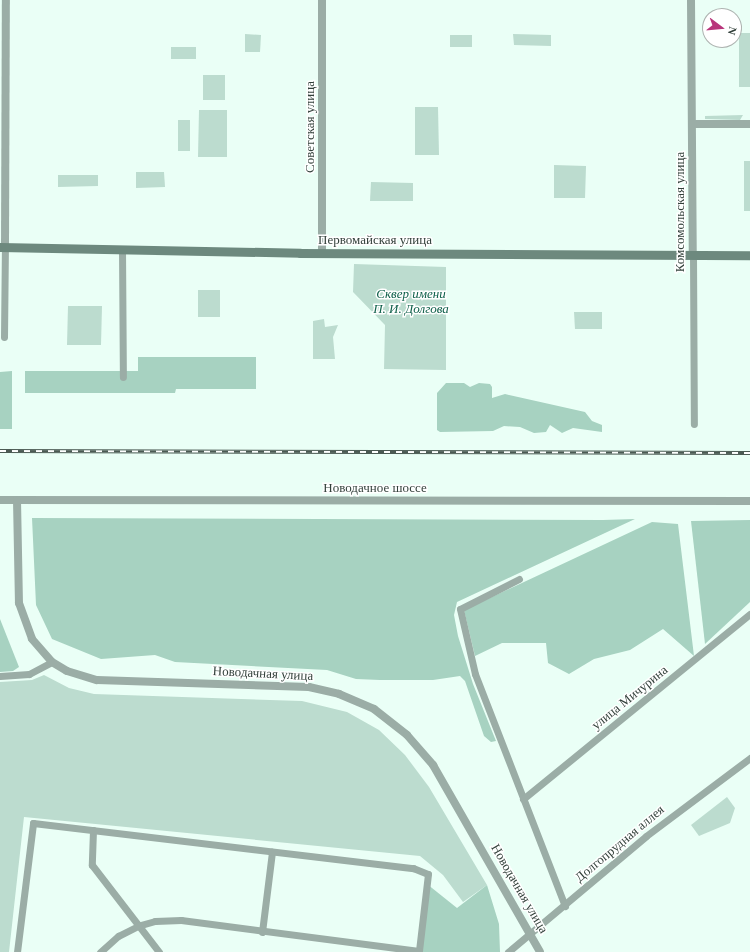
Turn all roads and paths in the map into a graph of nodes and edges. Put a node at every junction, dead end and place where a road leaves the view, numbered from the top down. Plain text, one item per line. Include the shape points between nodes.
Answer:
1 (6, 0) edge
2 (322, 0) edge
3 (691, 0) edge
4 (692, 124) junction
5 (750, 124) edge
6 (3, 247) edge
7 (122, 249) junction
8 (322, 253) junction
9 (693, 255) junction
10 (750, 255) edge
11 (4, 337) dead end
12 (123, 377) dead end
13 (694, 424) dead end
14 (0, 500) edge
15 (16, 500) junction
16 (750, 501) edge
17 (519, 579) dead end
18 (750, 614) edge
19 (52, 662) junction
20 (0, 676) edge
21 (750, 758) edge
22 (523, 799) junction
23 (94, 830) junction
24 (272, 852) junction
25 (565, 906) junction
26 (138, 926) junction
27 (262, 932) junction
28 (530, 934) junction
29 (17, 952) edge
30 (100, 952) edge
31 (159, 952) edge
32 (508, 952) edge
33 (540, 952) edge

1 - 6 street
2 - 8 street, Советская улица
3 - 4 street, Комсомольская улица
4 - 5 street
4 - 9 street, Комсомольская улица
6 - 7 main road, Первомайская улица
6 - 11 street
7 - 8 main road, Первомайская улица
7 - 12 street
8 - 9 main road, Первомайская улица
9 - 10 main road, Первомайская улица
9 - 13 street, Комсомольская улица
14 - 15 street, Новодачное шоссе
15 - 16 street, Новодачное шоссе
15 - 19 street via 19,603 32,639
17 - 22 street via 460,609 475,674
18 - 22 street, улица Мичурина
19 - 20 street via 29,674
19 - 28 street, Новодачная улица via 81,676 111,681 309,687 339,694 374,709 407,735 433,765
21 - 25 street, Долгопрудная аллея via 646,836
22 - 25 street
23 - 24 street
23 - 26 street via 92,864
23 - 29 street via 33,823
24 - 27 street
24 - 27 street via 413,868 428,874 430,879 418,951
25 - 28 street, Долгопрудная аллея
26 - 27 street via 155,921 181,920
26 - 30 street via 118,936
26 - 31 street
28 - 32 street, Долгопрудная аллея
28 - 33 street, Новодачная улица

